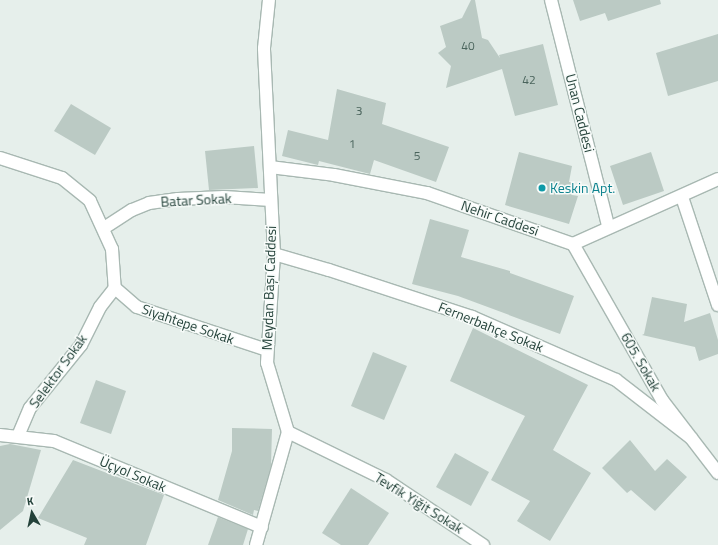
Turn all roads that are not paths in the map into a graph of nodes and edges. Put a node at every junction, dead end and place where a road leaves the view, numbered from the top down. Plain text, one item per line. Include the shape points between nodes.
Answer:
1 (269, 0) edge
2 (551, 0) edge
3 (0, 158) edge
4 (270, 167) junction
5 (718, 179) edge
6 (682, 197) junction
7 (271, 200) junction
8 (608, 226) junction
9 (104, 228) junction
10 (573, 244) junction
11 (274, 254) junction
12 (115, 288) junction
13 (718, 305) edge
14 (267, 350) junction
15 (288, 432) junction
16 (0, 435) edge
17 (18, 436) junction
18 (691, 438) junction
19 (718, 473) edge
20 (262, 527) junction
21 (256, 545) edge
22 (483, 545) edge

1 - 4 street, Meydan Başı Caddesi via 264,48
2 - 8 street, Unan Caddesi
3 - 9 street via 62,178 90,201
4 - 7 street, Meydan Başı Caddesi
4 - 10 street, Nehir Caddesi via 334,175 427,193
5 - 6 street
6 - 8 street
6 - 13 street
7 - 9 street, Batar Sokak via 224,197 149,204 132,210
7 - 11 street, Meydan Başı Caddesi
8 - 10 street
9 - 12 street via 112,249
10 - 18 street, 605. Sokak via 662,400
11 - 14 street, Meydan Başı Caddesi
11 - 18 street, Fernerbahçe Sokak via 472,317 616,380
12 - 14 street, Siyahtepe Sokak via 137,307
12 - 17 street, Selektor Sokak via 100,307 81,345 30,408
14 - 15 street, Meydan Başı Caddesi via 266,363
15 - 20 street
15 - 22 street, Tevfik Yiğit Sokak via 386,480
16 - 17 street, Üçyol Sokak
17 - 20 street, Üçyol Sokak via 54,441
18 - 19 street, 605. Sokak
20 - 21 street

